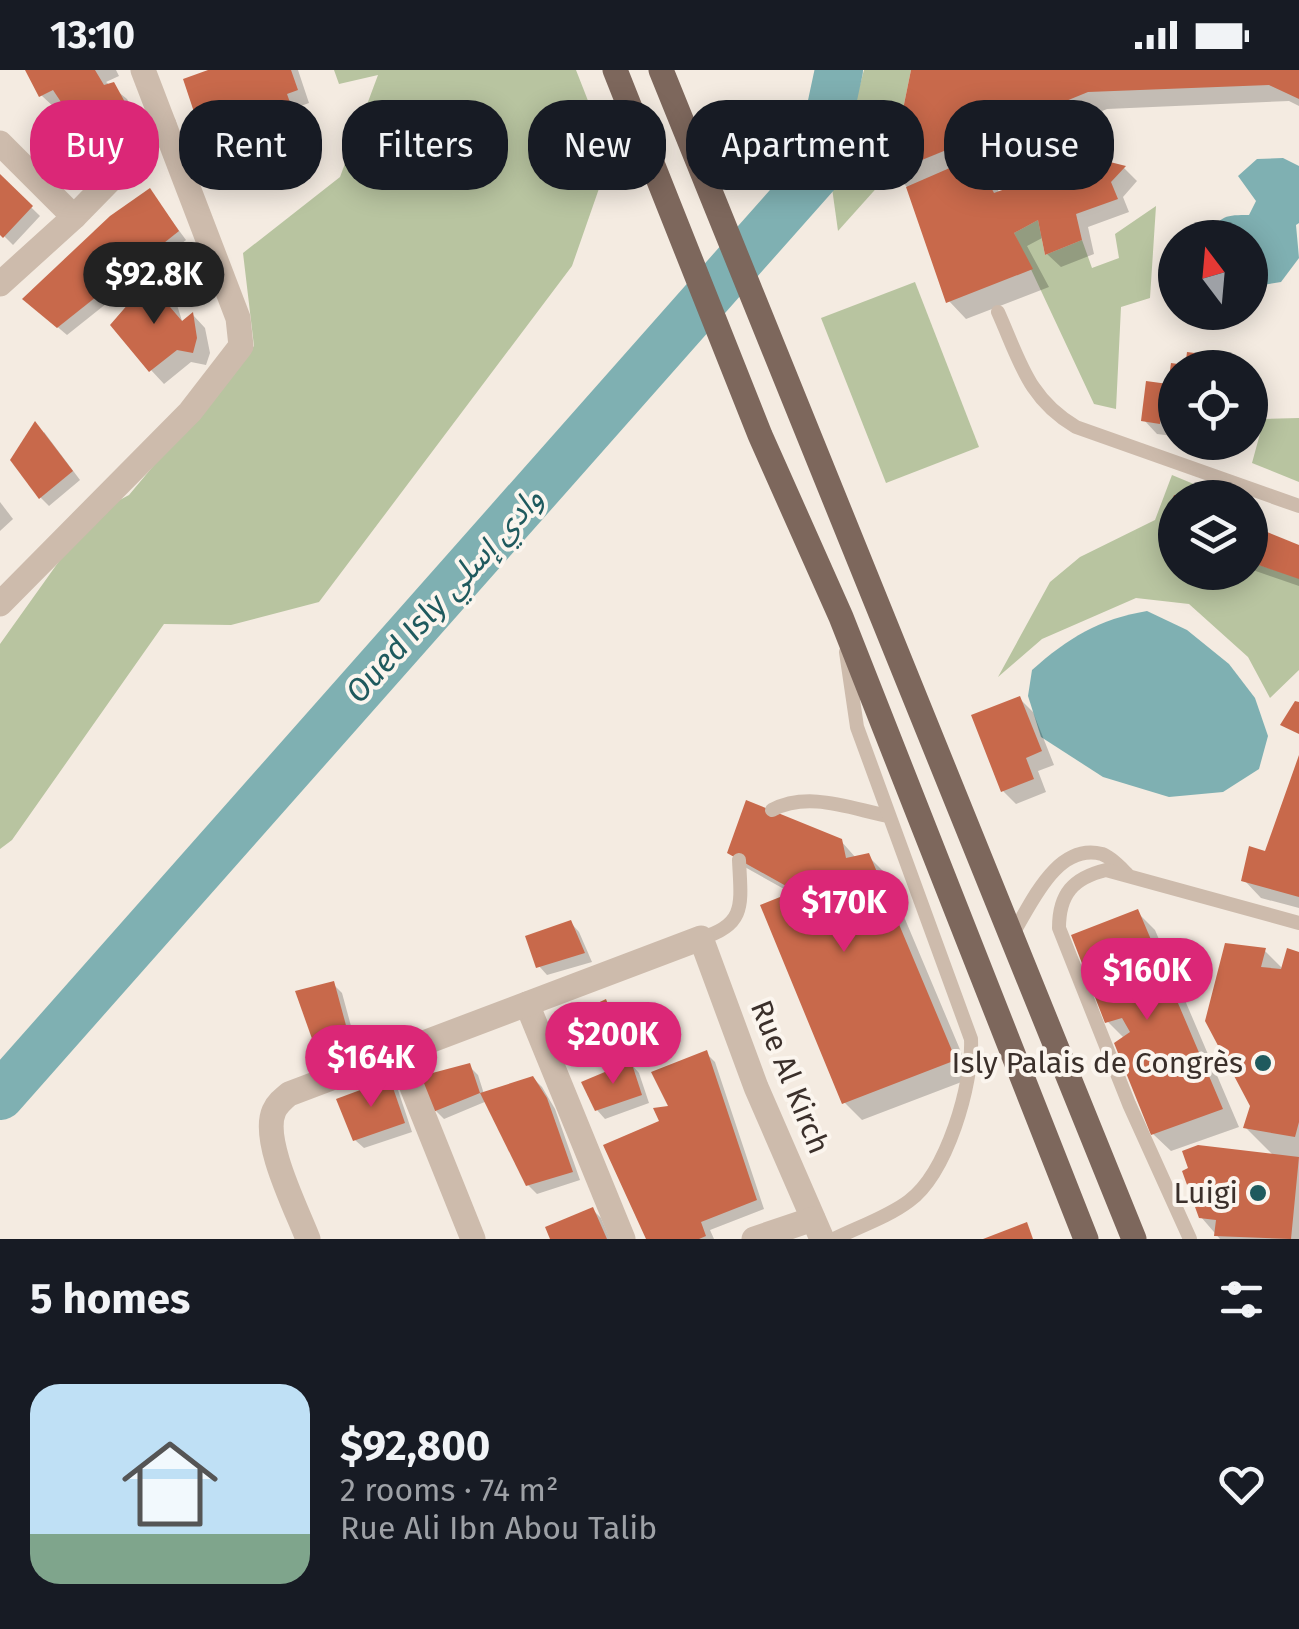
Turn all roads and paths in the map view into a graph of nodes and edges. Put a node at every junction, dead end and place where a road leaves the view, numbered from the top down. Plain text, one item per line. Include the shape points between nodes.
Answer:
1 (143, 70) edge
2 (661, 70) edge
3 (617, 75) edge
4 (164, 126) junction
5 (0, 142) edge
6 (74, 217) junction
7 (0, 284) edge
8 (998, 312) dead end
9 (1299, 506) edge
10 (0, 604) edge
11 (840, 617) junction
12 (772, 810) dead end
13 (888, 816) junction
14 (739, 860) dead end
15 (1132, 877) junction
16 (1299, 923) edge
17 (1011, 936) junction
18 (700, 938) junction
19 (527, 1004) junction
20 (398, 1052) junction
21 (817, 1229) edge
22 (308, 1239) edge
23 (473, 1239) edge
24 (624, 1239) edge
25 (754, 1239) edge
26 (834, 1239) edge
27 (1086, 1239) edge
28 (1134, 1239) edge
29 (1190, 1239) edge

1 - 4 street
2 - 17 main road
3 - 11 main road
4 - 6 street
4 - 10 street via 238,318 238,353 190,412
5 - 6 street
6 - 7 street
8 - 9 lane via 1041,402 1057,416
11 - 13 lane via 857,727
11 - 27 main road
12 - 13 lane via 812,800
13 - 26 lane via 971,1038 972,1064 951,1134 924,1186 909,1201
14 - 18 lane via 735,919 726,930
15 - 16 lane
15 - 17 lane via 1105,855 1083,852 1062,861
15 - 29 lane via 1106,870 1086,875 1068,888 1059,928
17 - 28 main road
18 - 19 street
18 - 21 street, Rue Al Kirch
19 - 20 street
19 - 24 street
20 - 22 street via 290,1094 275,1107 274,1149
20 - 23 street
21 - 25 street

